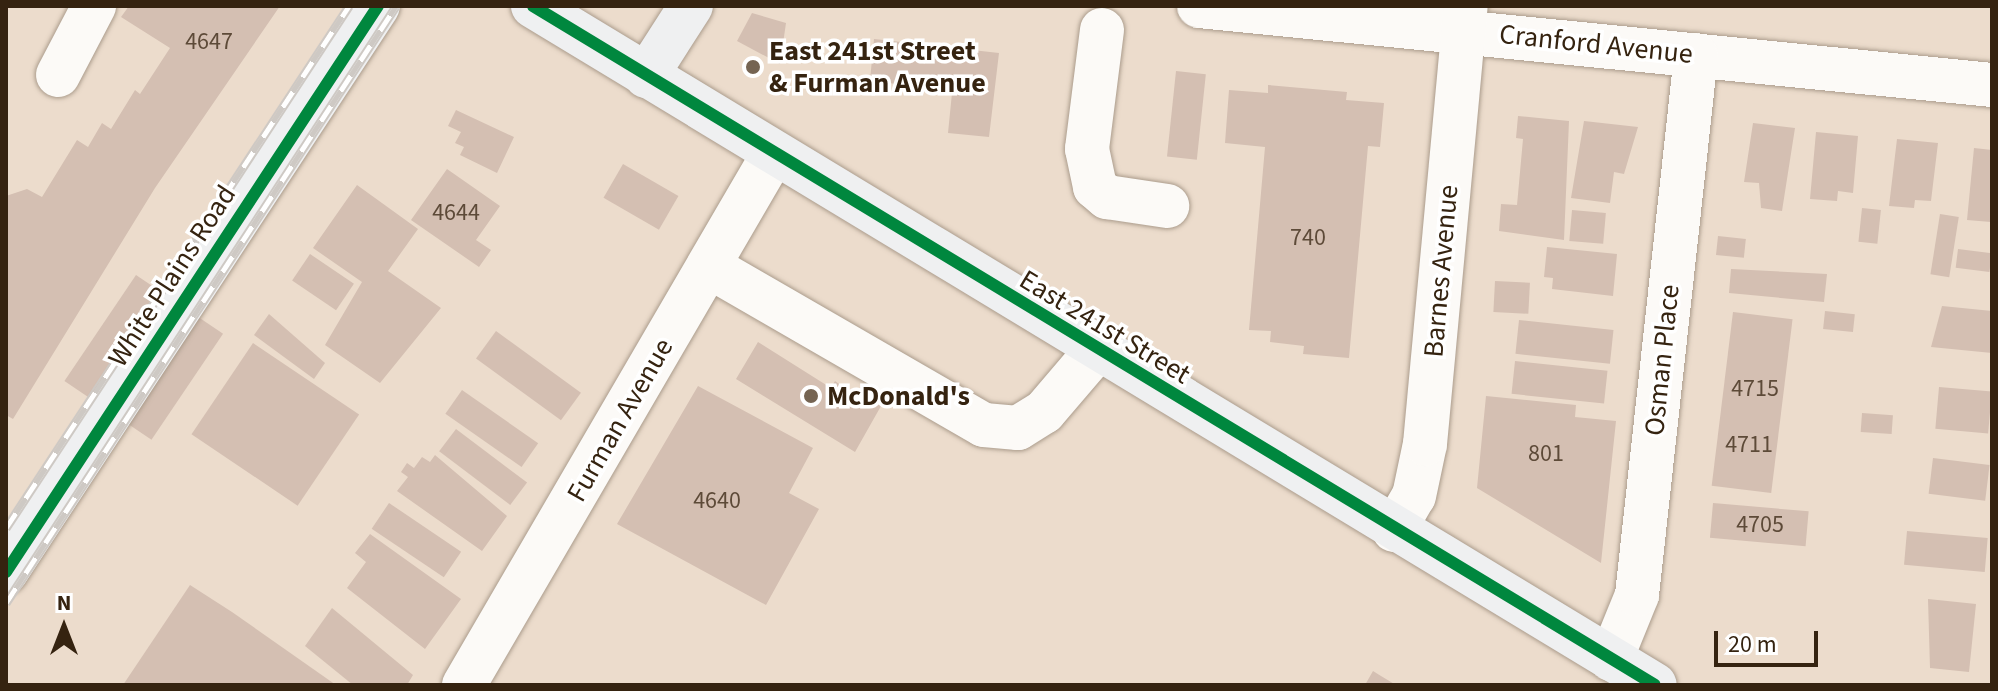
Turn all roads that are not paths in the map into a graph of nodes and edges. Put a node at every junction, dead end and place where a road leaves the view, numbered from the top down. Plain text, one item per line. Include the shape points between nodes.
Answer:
1 (94, 6) edge
2 (378, 6) edge
3 (533, 6) edge
4 (691, 6) edge
5 (1199, 6) edge
6 (1464, 18) edge
7 (1102, 30) dead end
8 (1696, 55) junction
9 (58, 75) dead end
10 (646, 76) junction
11 (1992, 85) edge
12 (774, 153) junction
13 (1167, 206) dead end
14 (710, 267) junction
15 (1097, 350) junction
16 (1394, 530) junction
17 (6, 572) edge
18 (1611, 659) junction
19 (464, 685) edge
20 (1655, 685) edge

1 - 9 street
2 - 17 main road, White Plains Road
3 - 10 main road, East 241st Street
4 - 10 main road
5 - 6 street, Cranford Avenue
6 - 8 street, Cranford Avenue
6 - 16 street, Barnes Avenue via 1425,444 1414,496
7 - 13 street via 1087,149 1095,187 1107,197
8 - 11 street, Cranford Avenue
8 - 18 street, Osman Place via 1637,595
10 - 12 main road, East 241st Street
12 - 14 street, Furman Avenue
12 - 15 main road, East 241st Street
14 - 15 street via 984,425 1018,428 1044,412
14 - 19 street, Furman Avenue
15 - 16 main road, East 241st Street
16 - 18 main road, East 241st Street
18 - 20 main road, East 241st Street

